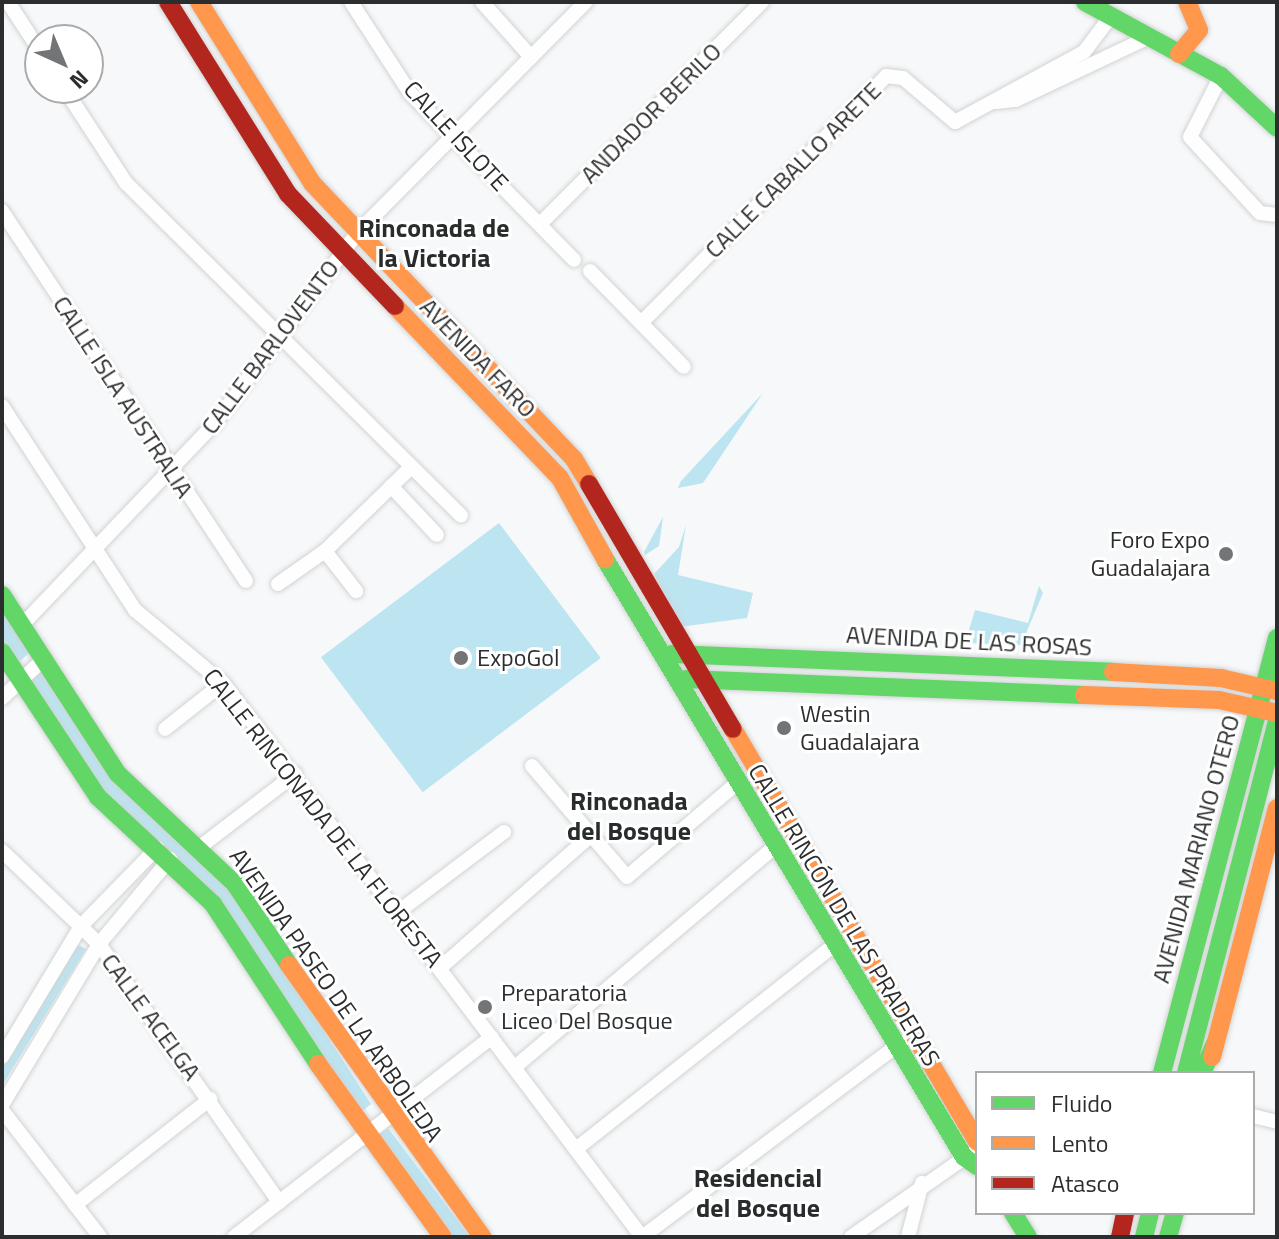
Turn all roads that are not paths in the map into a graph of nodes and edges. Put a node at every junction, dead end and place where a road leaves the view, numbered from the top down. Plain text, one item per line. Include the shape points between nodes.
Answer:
1 (8, 2) edge
2 (168, 2) edge
3 (199, 2) edge
4 (351, 2) edge
5 (482, 2) edge
6 (586, 2) edge
7 (762, 2) edge
8 (1085, 2) edge
9 (1187, 2) edge
10 (1109, 19) junction
11 (24, 26) edge
12 (1147, 38) junction
13 (1179, 54) junction
14 (531, 57) junction
15 (1221, 76) junction
16 (996, 102) junction
17 (74, 104) edge
18 (1277, 128) edge
19 (453, 136) junction
20 (2, 211) edge
21 (1277, 215) edge
22 (540, 224) junction
23 (358, 232) junction
24 (343, 250) junction
25 (574, 260) dead end
26 (590, 271) dead end
27 (641, 323) junction
28 (278, 339) junction
29 (684, 367) dead end
30 (2, 406) edge
31 (410, 468) junction
32 (172, 472) junction
33 (391, 486) junction
34 (461, 516) dead end
35 (437, 535) dead end
36 (95, 550) junction
37 (325, 551) junction
38 (246, 581) dead end
39 (278, 584) dead end
40 (356, 591) dead end
41 (2, 595) edge
42 (22, 625) junction
43 (1277, 638) edge
44 (681, 649) junction
45 (2, 652) edge
46 (813, 658) junction
47 (44, 659) junction
48 (661, 660) junction
49 (695, 674) junction
50 (762, 679) junction
51 (21, 680) junction
52 (223, 683) junction
53 (675, 685) junction
54 (1270, 690) edge
55 (2, 698) edge
56 (1268, 710) edge
57 (1277, 722) edge
58 (165, 729) dead end
59 (532, 766) dead end
60 (295, 774) junction
61 (736, 784) junction
62 (1277, 808) edge
63 (504, 832) dead end
64 (590, 836) junction
65 (200, 847) junction
66 (774, 847) junction
67 (2, 851) edge
68 (164, 853) junction
69 (398, 912) junction
70 (81, 926) junction
71 (99, 944) junction
72 (834, 945) junction
73 (440, 968) junction
74 (1204, 1001) junction
75 (492, 1037) junction
76 (904, 1040) junction
77 (1215, 1044) junction
78 (2, 1057) edge
79 (515, 1067) junction
80 (1163, 1071) edge
81 (1178, 1071) edge
82 (1186, 1071) edge
83 (1203, 1071) edge
84 (1209, 1071) edge
85 (210, 1099) junction
86 (2, 1108) edge
87 (390, 1116) junction
88 (1255, 1116) edge
89 (1277, 1122) edge
90 (365, 1135) junction
91 (975, 1139) edge
92 (576, 1149) junction
93 (973, 1158) edge
94 (922, 1183) junction
95 (279, 1202) junction
96 (75, 1205) junction
97 (1014, 1215) edge
98 (1125, 1215) edge
99 (1150, 1215) edge
100 (1174, 1215) edge
101 (92, 1234) edge
102 (234, 1237) edge
103 (443, 1237) edge
104 (482, 1237) edge
105 (642, 1237) edge
106 (851, 1237) edge
107 (908, 1237) edge
108 (1028, 1237) edge
109 (1120, 1237) edge
110 (1144, 1237) edge
111 (1168, 1237) edge

1 - 11 street
2 - 24 street, AVENIDA FARO via 288,194
3 - 23 street, AVENIDA FARO via 305,172
4 - 19 street, CALLE ISLOTE via 410,93
5 - 14 street
6 - 14 street, CALLE BARLOVENTO
7 - 22 street, ANDADOR BERILO
8 - 10 street
9 - 13 street via 1199,30
10 - 12 street
10 - 16 street, CALLE CABALLO ARETE via 1084,52
12 - 13 street
12 - 16 street, CALLE CABALLO ARETE via 1016,100
13 - 15 street
14 - 19 street, CALLE BARLOVENTO
15 - 18 street
15 - 21 street via 1190,137 1260,213
16 - 27 street, CALLE CABALLO ARETE via 950,121 903,78 886,76
17 - 28 street via 126,183
19 - 22 street, CALLE ISLOTE
19 - 23 street, CALLE BARLOVENTO
20 - 32 street, CALLE ISLA AUSTRALIA
22 - 25 street, CALLE ISLOTE
23 - 24 street, CALLE BARLOVENTO
23 - 44 street, AVENIDA FARO via 574,459
24 - 28 street, CALLE BARLOVENTO
24 - 48 street, AVENIDA FARO via 560,478
26 - 27 street
27 - 29 street
28 - 31 street
28 - 32 street, CALLE BARLOVENTO
30 - 36 street, CALLE RINCONADA DE LA FLORESTA
31 - 33 street
31 - 34 street
32 - 36 street, CALLE BARLOVENTO
32 - 38 street, CALLE ISLA AUSTRALIA
33 - 35 street
33 - 37 street
36 - 42 street, CALLE BARLOVENTO
36 - 52 street, CALLE RINCONADA DE LA FLORESTA via 160,637
37 - 39 street
37 - 40 street
41 - 42 street, AVENIDA PASEO DE LA ARBOLEDA
42 - 47 street, AVENIDA PASEO DE LA ARBOLEDA
43 - 54 street, AVENIDA MARIANO OTERO
44 - 46 street, AVENIDA DE LAS ROSAS
44 - 48 street
44 - 49 street, AVENIDA FARO
45 - 51 street, AVENIDA PASEO DE LA ARBOLEDA
46 - 50 street
46 - 54 street, AVENIDA DE LAS ROSAS via 1221,678
47 - 51 street
47 - 65 street, AVENIDA PASEO DE LA ARBOLEDA via 118,774
48 - 53 street, AVENIDA FARO
49 - 50 street, AVENIDA DE LAS ROSAS
49 - 53 street
49 - 76 street, CALLE RINCÓN DE LAS PRADERAS
50 - 56 street, AVENIDA DE LAS ROSAS via 1219,700
51 - 55 street
51 - 68 street, AVENIDA PASEO DE LA ARBOLEDA via 98,797
52 - 58 street
52 - 60 street, CALLE RINCONADA DE LA FLORESTA
53 - 61 street, CALLE RINCÓN DE LAS PRADERAS
54 - 56 street, AVENIDA MARIANO OTERO
56 - 80 street, AVENIDA MARIANO OTERO
57 - 74 street, AVENIDA MARIANO OTERO
59 - 64 street
60 - 65 street
60 - 69 street, CALLE RINCONADA DE LA FLORESTA
61 - 64 street via 627,877
61 - 66 street, CALLE RINCÓN DE LAS PRADERAS
62 - 77 street
63 - 69 street
64 - 73 street
65 - 87 street, AVENIDA PASEO DE LA ARBOLEDA via 235,884
66 - 72 street, CALLE RINCÓN DE LAS PRADERAS
66 - 79 street
67 - 70 street, CALLE ACELGA
68 - 70 street
68 - 71 street
68 - 90 street, AVENIDA PASEO DE LA ARBOLEDA via 213,904
69 - 73 street, CALLE RINCONADA DE LA FLORESTA
70 - 71 street, CALLE ACELGA
70 - 78 street
71 - 85 street, CALLE ACELGA
71 - 86 street
72 - 76 street, CALLE RINCÓN DE LAS PRADERAS
72 - 92 street
73 - 75 street, CALLE RINCONADA DE LA FLORESTA
74 - 81 street
74 - 82 street, AVENIDA MARIANO OTERO
75 - 79 street, CALLE RINCONADA DE LA FLORESTA
75 - 87 street
76 - 91 street, CALLE RINCÓN DE LAS PRADERAS
76 - 93 street, CALLE RINCÓN DE LAS PRADERAS
76 - 105 street
77 - 83 street
77 - 84 street
79 - 92 street, CALLE RINCONADA DE LA FLORESTA
85 - 95 street, CALLE ACELGA
85 - 96 street
86 - 96 street
87 - 90 street
87 - 104 street, AVENIDA PASEO DE LA ARBOLEDA
88 - 89 street
90 - 95 street
90 - 103 street, AVENIDA PASEO DE LA ARBOLEDA
92 - 105 street, CALLE RINCONADA DE LA FLORESTA
93 - 94 street
94 - 106 street
94 - 107 street
95 - 102 street
96 - 101 street
97 - 108 street
98 - 109 street
99 - 110 street
100 - 111 street

